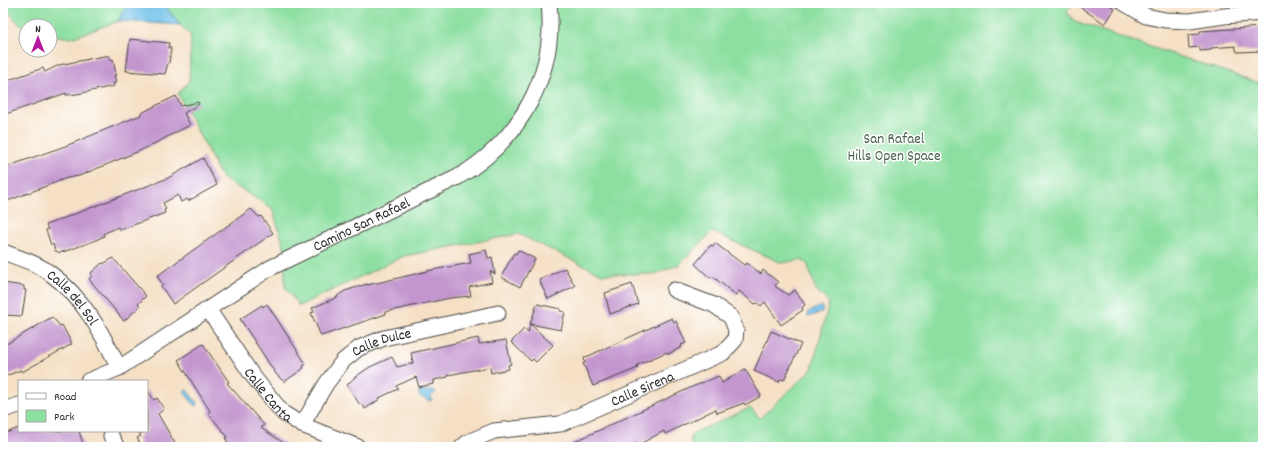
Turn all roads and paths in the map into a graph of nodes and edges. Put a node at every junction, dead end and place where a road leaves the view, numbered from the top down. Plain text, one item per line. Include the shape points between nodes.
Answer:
1 (549, 3) edge
2 (1124, 3) edge
3 (1263, 13) edge
4 (3, 252) edge
5 (674, 290) dead end
6 (208, 309) junction
7 (498, 313) dead end
8 (119, 368) junction
9 (90, 380) edge
10 (18, 405) edge
11 (3, 410) edge
12 (302, 425) junction
13 (358, 447) edge
14 (462, 447) edge

1 - 6 street, Camino San Rafael via 551,21 547,57 535,93 502,144 458,177 270,268
2 - 3 street via 1146,16 1165,20 1190,21
4 - 8 street, Calle del Sol via 32,263 51,274 74,296 98,325
5 - 14 street, Calle Sirena via 714,305 731,317 736,330 735,340 722,353 560,424 494,431
6 - 8 street, Camino San Rafael
6 - 12 street, Calle Canta via 252,375 283,413
7 - 12 street, Calle Dulce via 384,338 359,348 343,361 330,378
8 - 9 street, Camino San Rafael
10 - 11 street
12 - 13 street, Calle Canta

